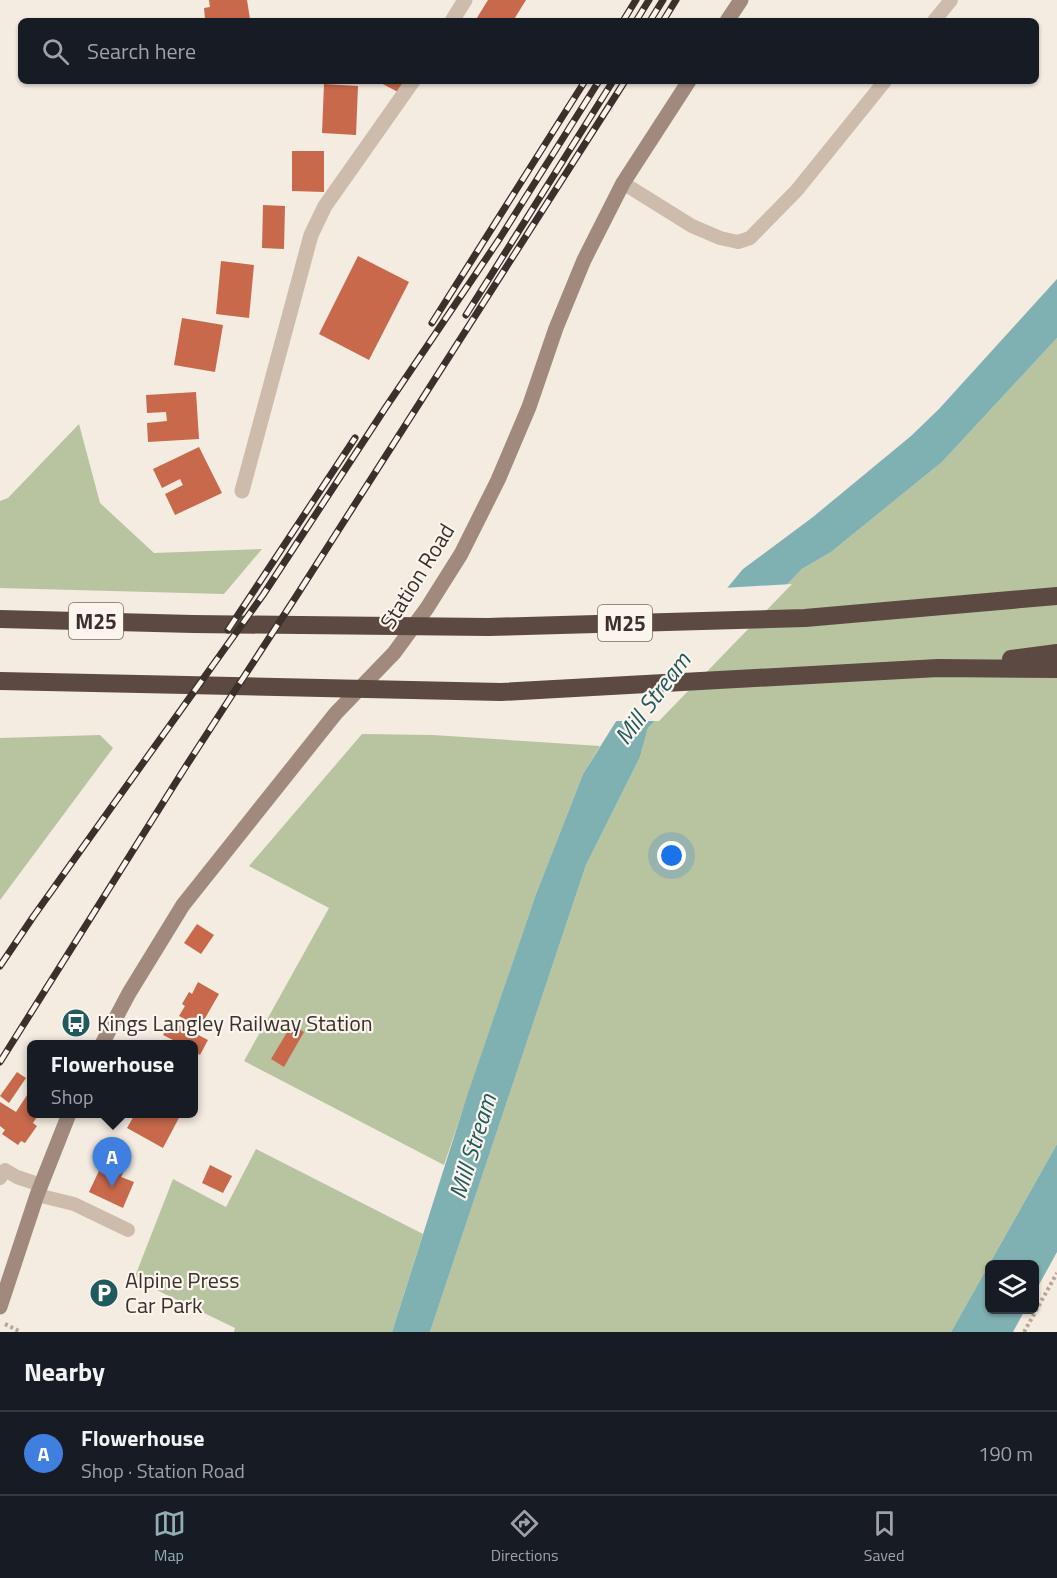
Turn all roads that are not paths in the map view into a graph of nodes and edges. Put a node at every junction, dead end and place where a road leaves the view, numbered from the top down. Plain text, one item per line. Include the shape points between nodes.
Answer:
1 (465, 0) edge
2 (741, 0) edge
3 (951, 0) edge
4 (454, 18) edge
5 (729, 18) edge
6 (936, 18) edge
7 (412, 84) edge
8 (687, 84) edge
9 (883, 84) edge
10 (623, 183) junction
11 (242, 491) dead end
12 (1057, 596) edge
13 (0, 619) edge
14 (1057, 653) edge
15 (938, 668) junction
16 (1057, 669) edge
17 (0, 681) edge
18 (104, 1040) edge
19 (67, 1118) edge
20 (0, 1178) edge
21 (39, 1190) junction
22 (128, 1230) dead end
23 (0, 1307) edge

1 - 4 street
2 - 5 street
3 - 6 lane
7 - 11 street via 325,206 311,235
8 - 10 street, Station Road
9 - 10 lane via 797,190 750,238 738,242 711,234
10 - 18 street, Station Road via 584,260 529,406 461,554 394,653 336,713 183,905
12 - 13 highway, M25 via 805,618 488,627
14 - 15 highway
15 - 16 highway
15 - 17 highway via 501,692
19 - 21 street
20 - 21 lane via 5,1170
21 - 22 lane
21 - 23 street

